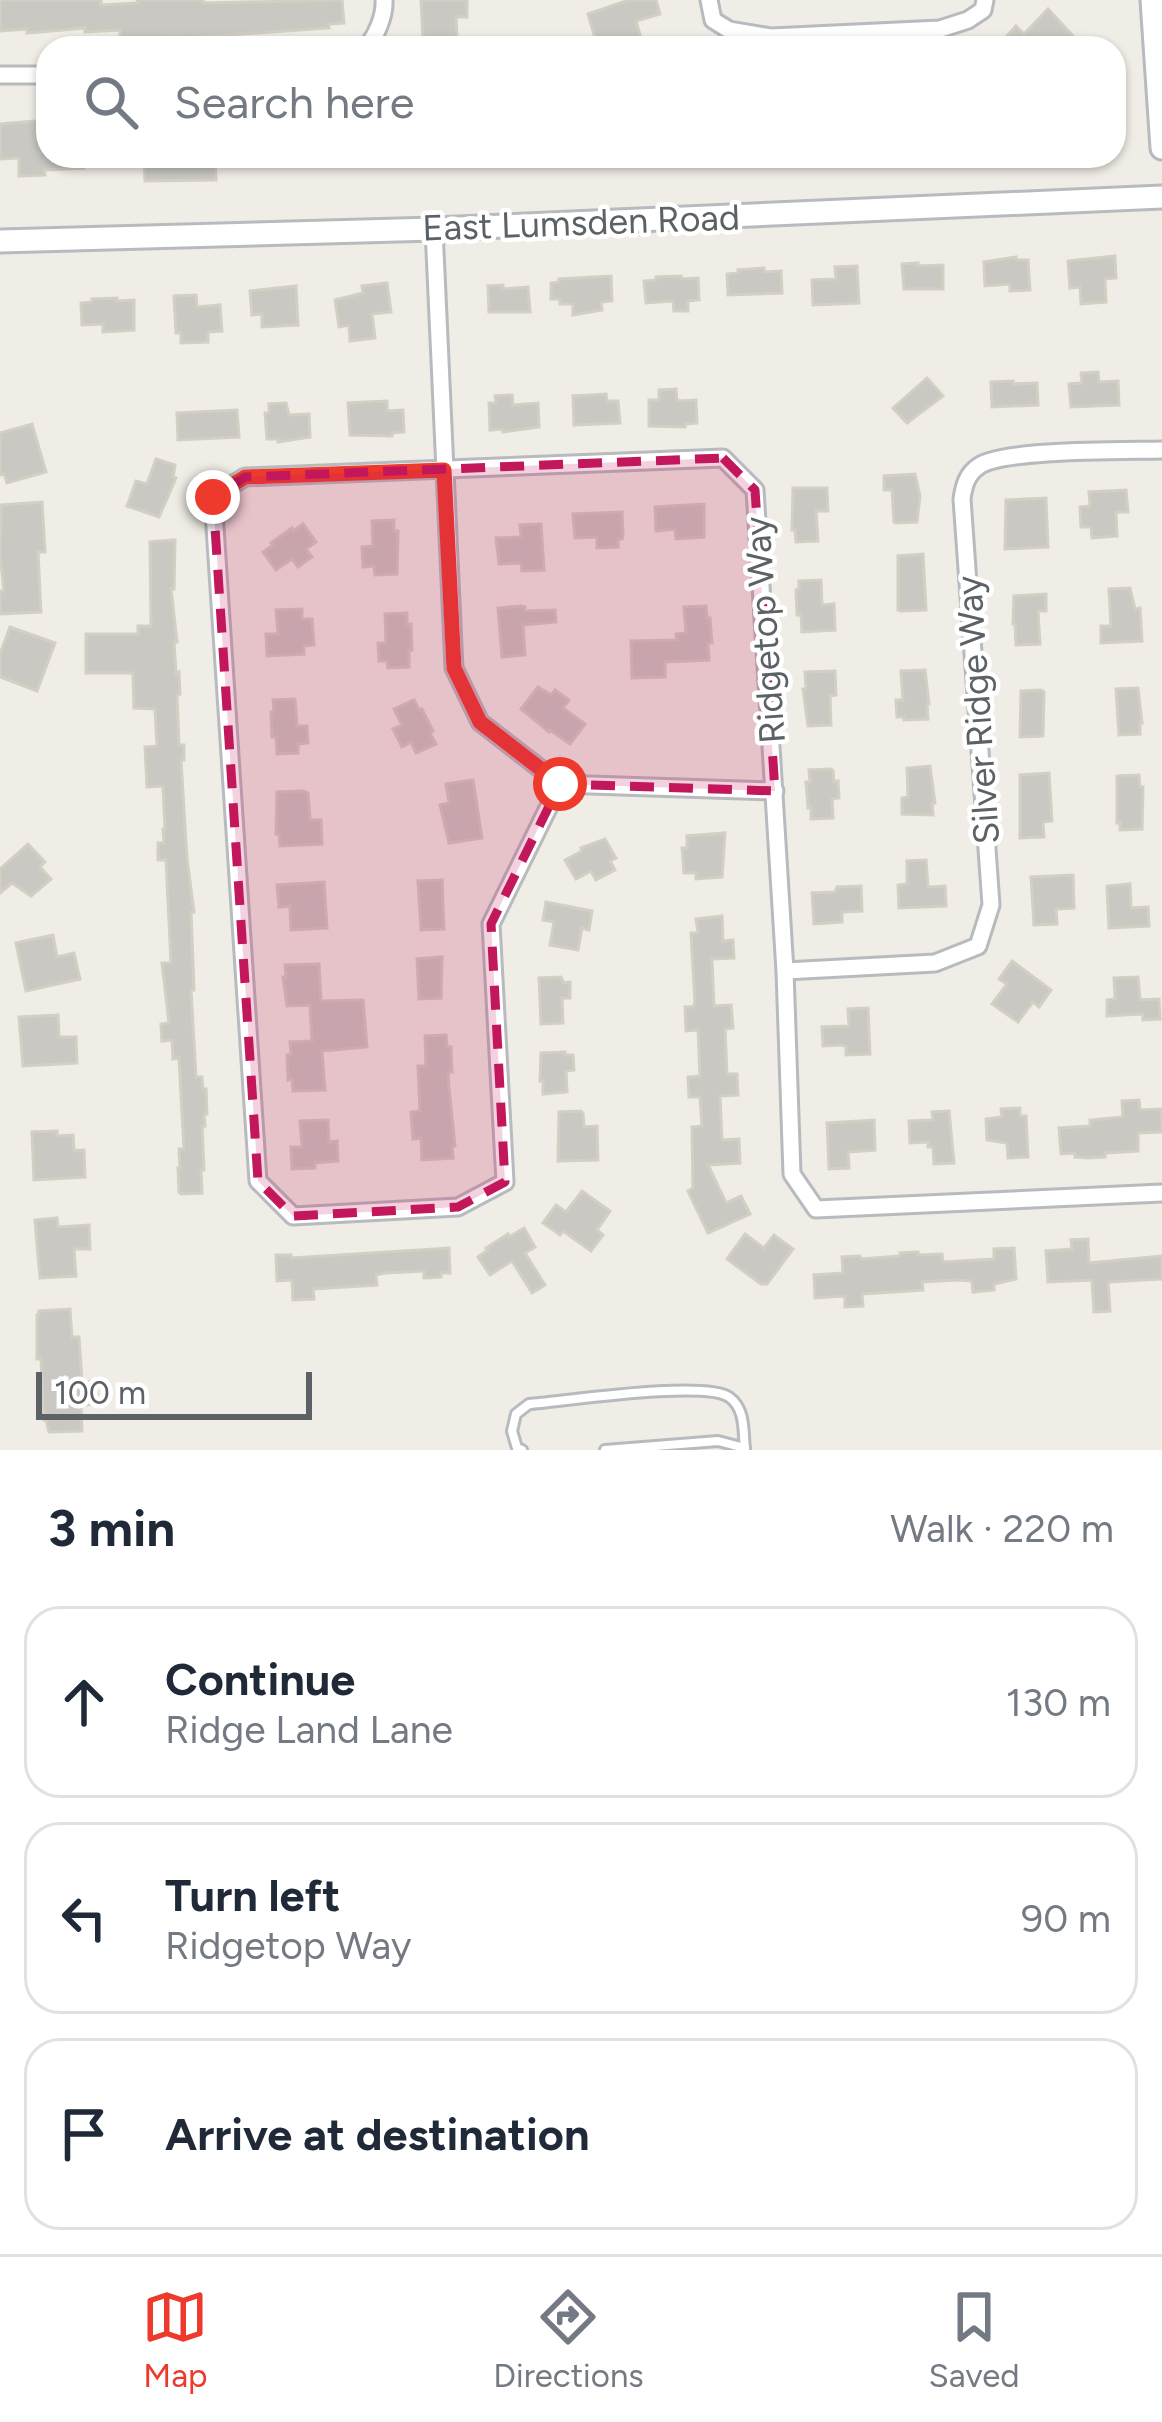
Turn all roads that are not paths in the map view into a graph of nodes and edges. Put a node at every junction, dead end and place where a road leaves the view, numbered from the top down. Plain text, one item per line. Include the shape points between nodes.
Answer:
1 (384, 0) edge
2 (709, 0) edge
3 (985, 0) edge
4 (1152, 0) edge
5 (374, 36) edge
6 (760, 36) edge
7 (809, 36) edge
8 (0, 75) edge
9 (36, 75) edge
10 (1162, 148) edge
11 (1162, 196) edge
12 (434, 229) junction
13 (0, 241) edge
14 (1162, 449) edge
15 (444, 470) junction
16 (560, 784) junction
17 (775, 791) junction
18 (784, 971) junction
19 (1162, 1193) edge
20 (745, 1449) edge
21 (522, 1450) edge
22 (605, 1450) edge

1 - 5 street
2 - 6 street via 713,20
3 - 7 street via 968,20 940,29
4 - 10 street
8 - 9 street
11 - 12 street, East Lumsden Road
12 - 13 street, East Lumsden Road
12 - 15 street
14 - 18 street, Silver Ridge Way via 1005,456 980,465 965,483 991,904 979,946 935,963
15 - 16 street via 454,668 480,722
15 - 16 street, Ridgetop Way via 245,477 213,497 257,1180 292,1216 458,1207 505,1182 491,924
15 - 17 street, Ridgetop Way via 723,458 755,490
16 - 17 street
17 - 18 street, Ridgetop Way
18 - 19 street, Ridgetop Way via 792,1174 816,1209
20 - 21 lane via 741,1410 728,1395 699,1390 529,1404 512,1431
20 - 22 lane via 718,1441

